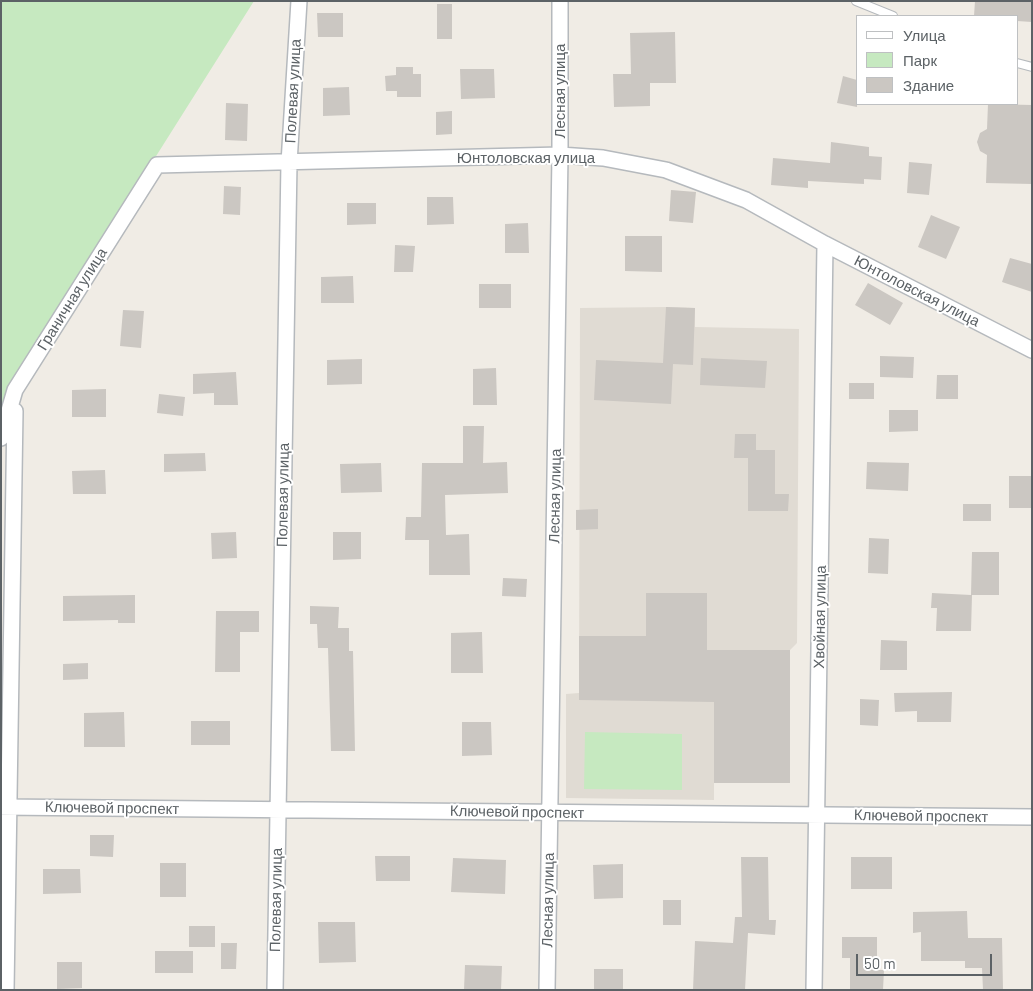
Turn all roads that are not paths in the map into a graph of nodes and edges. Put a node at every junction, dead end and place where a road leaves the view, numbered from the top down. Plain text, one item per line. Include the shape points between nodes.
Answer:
1 (299, 1) edge
2 (560, 1) edge
3 (856, 1) edge
4 (891, 15) edge
5 (1018, 63) edge
6 (1032, 67) edge
7 (560, 155) junction
8 (289, 163) junction
9 (157, 165) joint
10 (825, 244) junction
11 (1032, 350) edge
12 (15, 390) junction
13 (1, 438) edge
14 (5, 808) edge
15 (277, 810) junction
16 (550, 813) junction
17 (817, 815) junction
18 (1032, 817) edge
19 (6, 990) edge
20 (275, 990) edge
21 (547, 990) edge
22 (814, 990) edge

1 - 8 street, Полевая улица
2 - 7 street, Лесная улица
3 - 4 lane
5 - 6 lane
7 - 8 street, Юнтоловская улица
7 - 10 street, Юнтоловская улица via 603,158 666,170 746,200
7 - 16 street, Лесная улица
8 - 9 street, Юнтоловская улица
8 - 15 street, Полевая улица
9 - 12 street, Граничная улица
10 - 11 street, Юнтоловская улица
10 - 17 street, Хвойная улица
12 - 13 street, Граничная улица
12 - 14 street
14 - 15 street, Ключевой проспект
14 - 19 street
15 - 16 street, Ключевой проспект
15 - 20 street, Полевая улица
16 - 17 street, Ключевой проспект
16 - 21 street, Лесная улица
17 - 18 street, Ключевой проспект
17 - 22 street, Хвойная улица

